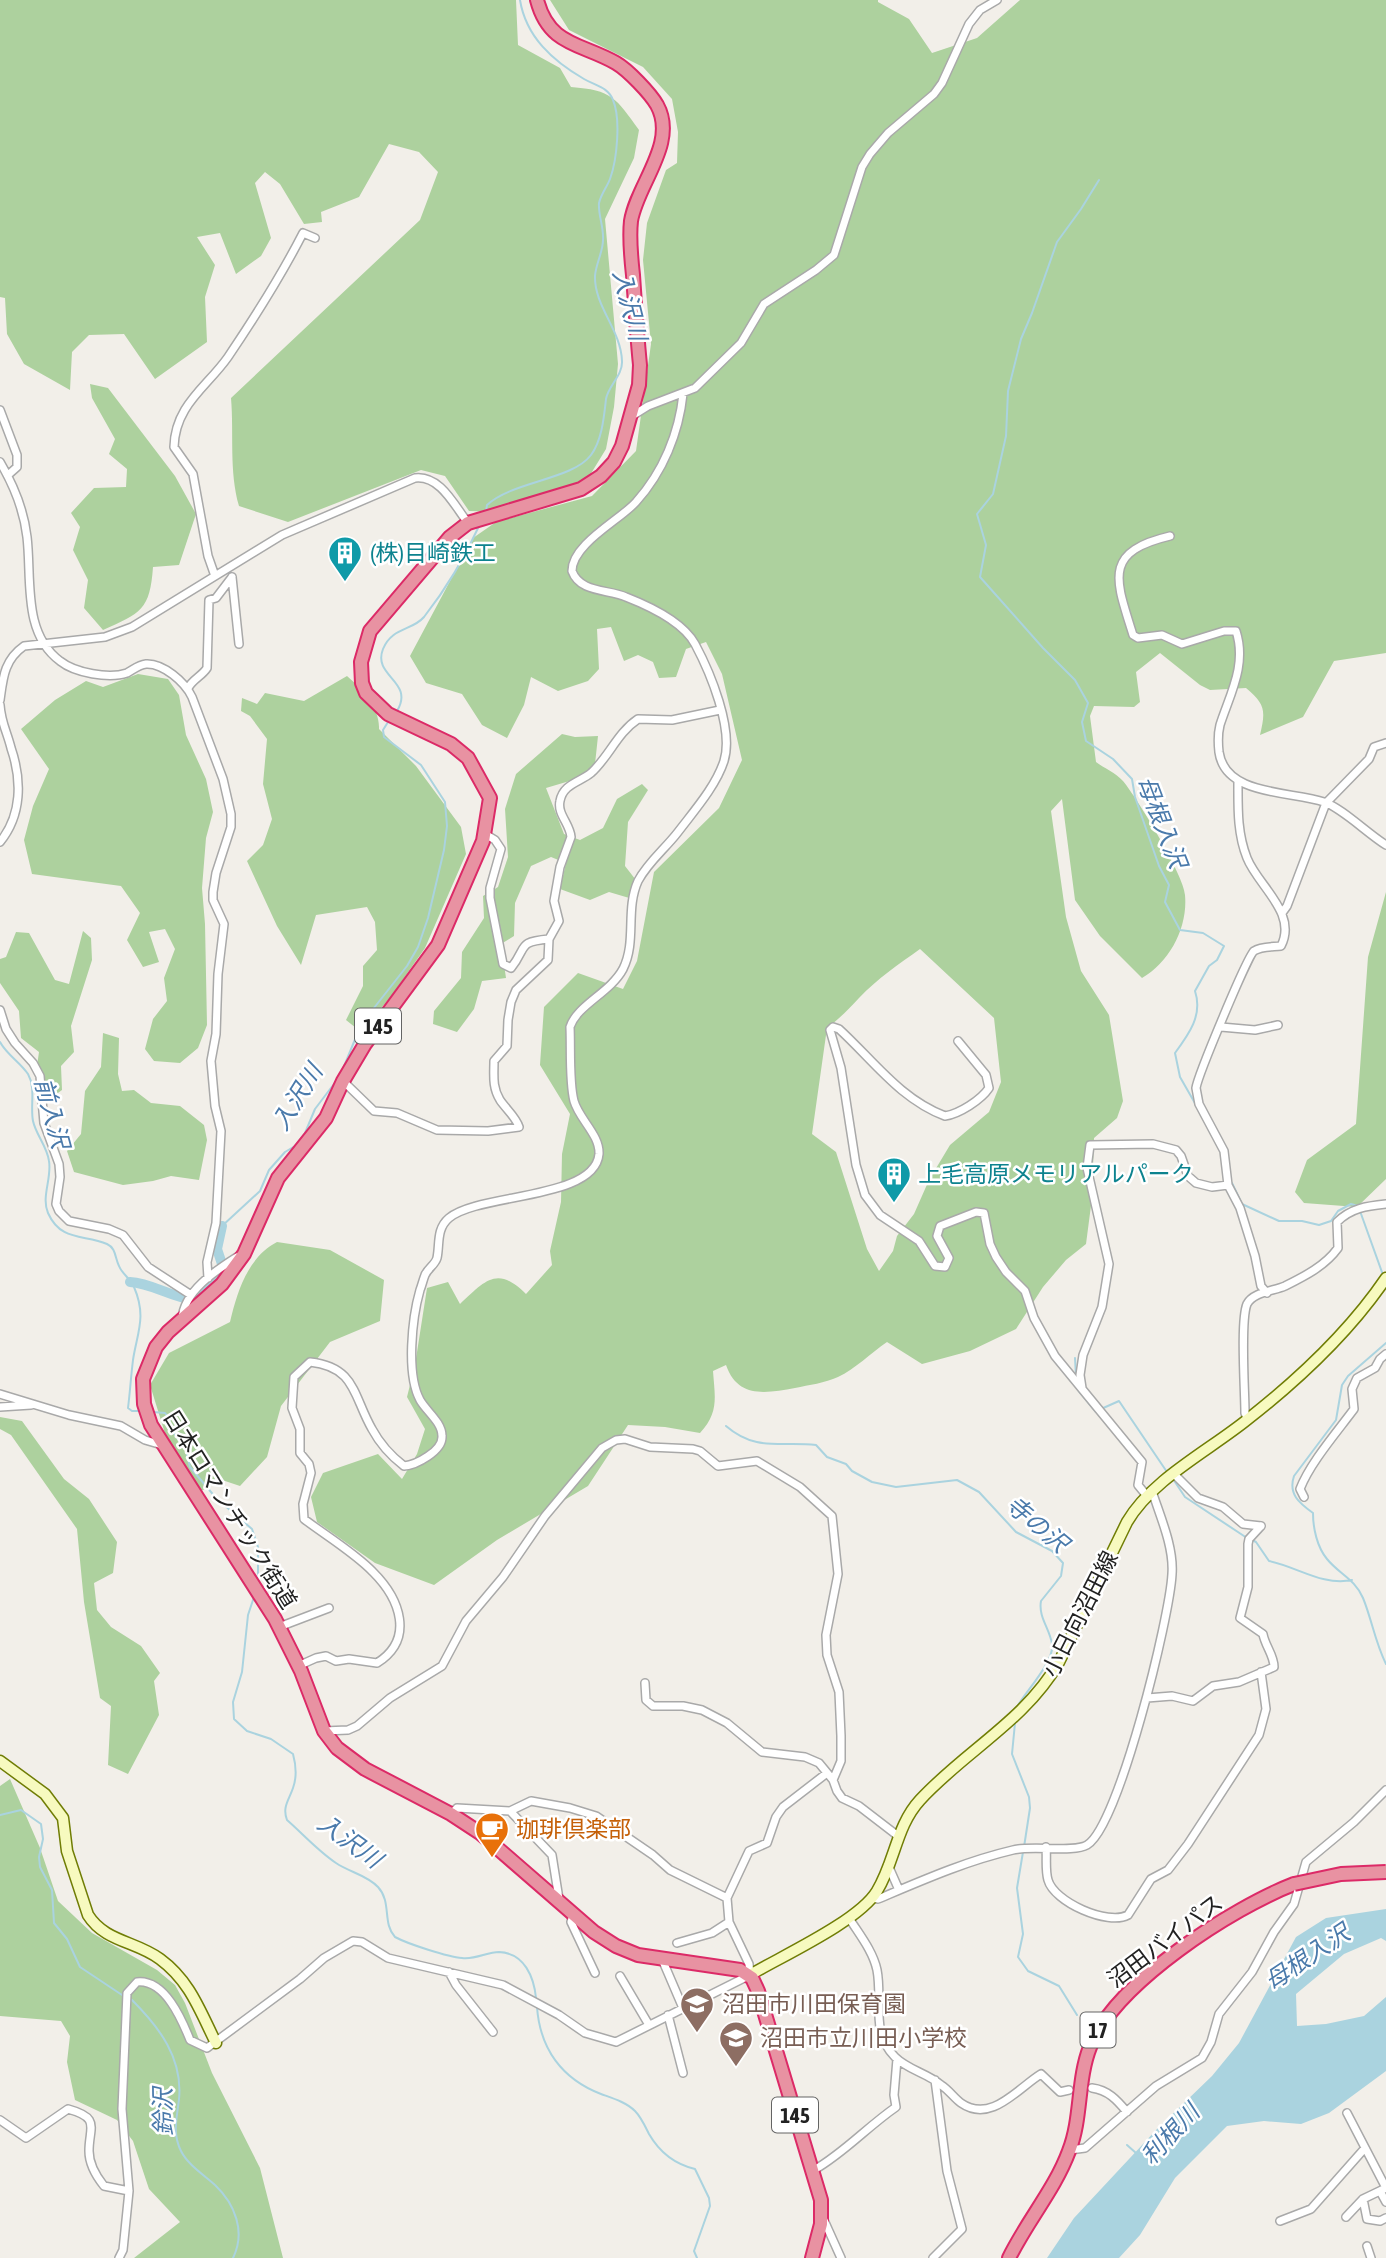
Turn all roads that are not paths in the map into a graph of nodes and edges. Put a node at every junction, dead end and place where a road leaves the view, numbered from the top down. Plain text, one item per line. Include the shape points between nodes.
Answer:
1 (537, 0) edge
2 (997, 0) edge
3 (315, 239) dead end
4 (683, 394) junction
5 (0, 410) edge
6 (631, 417) junction
7 (0, 462) edge
8 (8, 475) junction
9 (468, 523) junction
10 (1170, 536) dead end
11 (230, 566) junction
12 (215, 576) junction
13 (232, 578) junction
14 (45, 644) junction
15 (239, 644) dead end
16 (188, 688) junction
17 (0, 703) edge
18 (720, 710) junction
19 (1386, 743) edge
20 (1238, 781) junction
21 (1326, 803) junction
22 (485, 834) junction
23 (0, 842) edge
24 (1386, 845) edge
25 (1282, 913) junction
26 (549, 939) junction
27 (0, 1010) edge
28 (1278, 1025) dead end
29 (1221, 1027) junction
30 (958, 1041) dead end
31 (343, 1081) junction
32 (1228, 1185) junction
33 (1386, 1204) edge
34 (244, 1254) junction
35 (210, 1276) junction
36 (1386, 1278) edge
37 (1267, 1293) junction
38 (188, 1299) junction
39 (182, 1320) junction
40 (1386, 1354) edge
41 (1082, 1388) junction
42 (0, 1394) edge
43 (32, 1405) junction
44 (0, 1407) edge
45 (1248, 1420) junction
46 (165, 1446) junction
47 (1174, 1474) junction
48 (1150, 1494) junction
49 (1304, 1497) dead end
50 (329, 1608) dead end
51 (279, 1628) junction
52 (298, 1666) junction
53 (1261, 1672) junction
54 (645, 1683) dead end
55 (1147, 1698) junction
56 (324, 1731) junction
57 (0, 1760) edge
58 (827, 1773) junction
59 (833, 1780) junction
60 (1386, 1790) edge
61 (510, 1811) junction
62 (451, 1814) junction
63 (898, 1836) junction
64 (1046, 1847) junction
65 (888, 1865) junction
66 (1386, 1872) edge
67 (900, 1890) junction
68 (727, 1898) junction
69 (872, 1898) junction
70 (559, 1900) junction
71 (573, 1913) junction
72 (849, 1918) junction
73 (729, 1922) junction
74 (677, 1943) dead end
75 (661, 1958) junction
76 (449, 1972) junction
77 (595, 1973) dead end
78 (750, 1975) junction
79 (620, 1976) dead end
80 (683, 2008) junction
81 (668, 2015) junction
82 (649, 2025) junction
83 (493, 2032) dead end
84 (216, 2043) junction
85 (897, 2059) junction
86 (683, 2073) dead end
87 (934, 2080) junction
88 (1093, 2088) dead end
89 (1069, 2090) dead end
90 (1127, 2112) junction
91 (1347, 2113) dead end
92 (0, 2120) edge
93 (1365, 2148) junction
94 (1070, 2150) junction
95 (814, 2170) junction
96 (1384, 2189) edge
97 (128, 2191) junction
98 (1363, 2199) junction
99 (1386, 2202) edge
100 (822, 2214) junction
101 (1346, 2217) dead end
102 (1386, 2218) edge
103 (1280, 2221) dead end
104 (1367, 2246) dead end
105 (119, 2258) edge
106 (812, 2258) edge
107 (841, 2258) edge
108 (933, 2258) edge
109 (1009, 2258) edge
110 (1371, 2258) edge

1 - 6 highway, 日本ロマンチック街道 / 145 via 549,29 618,64 647,92 662,117 660,146 631,221 640,365
2 - 4 street via 969,24 933,94 870,154 834,255 764,304 740,344
3 - 12 street via 303,233 272,292 228,356 187,403 176,435 174,447 193,474
4 - 6 street
4 - 18 street via 672,443 650,483 637,501 586,544 572,571 578,583 627,597 685,630 702,658
5 - 8 street via 17,455 17,467
6 - 9 highway, 日本ロマンチック街道 / 145 via 614,462 601,476 581,489
7 - 8 street
8 - 14 street via 27,536 32,611
9 - 11 street via 440,486 428,478 415,478 282,535
9 - 22 highway, 日本ロマンチック街道 / 145 via 450,537 370,631 362,672 366,693 376,706 451,744 468,758 491,798
10 - 20 street via 1139,546 1122,559 1120,580 1133,635 1161,635 1182,644 1236,631 1240,658 1235,690 1218,731 1223,764
11 - 12 street
11 - 13 street
12 - 14 street via 132,627 105,637
13 - 15 street
13 - 16 street via 209,600 207,668
14 - 16 street via 61,662 80,672 115,675 146,664 173,675
14 - 17 street via 24,646 11,657 3,674
16 - 35 street via 223,779 231,814 213,892 224,924 211,1061 221,1131 216,1223 207,1262
17 - 23 street via 18,777 16,816
18 - 26 street via 673,720 638,719 621,733 594,771 564,791 559,805 571,836 554,901 559,921
18 - 52 street via 724,761 707,792 637,885 631,909 632,940 622,970 603,994 576,1014 570,1027 574,1102 599,1155 593,1170 559,1188 456,1214 442,1226 436,1260 426,1272 419,1295 411,1371 419,1400 440,1428 441,1444 420,1462 404,1466 372,1429 344,1374 327,1364 310,1362 295,1377 292,1408 300,1429 300,1453 311,1473 304,1519 373,1572 397,1605 401,1634 397,1646 377,1663 336,1661 326,1656
19 - 21 street via 1374,747 1369,760
20 - 21 street
20 - 25 street via 1238,824 1247,859
21 - 24 street
21 - 25 street
22 - 26 street via 501,849 490,898 503,964 511,968 525,944
22 - 31 highway, 日本ロマンチック街道 / 145 via 438,945
25 - 29 street via 1284,941 1281,946 1251,954
26 - 31 street via 548,960 516,990 507,1046 494,1061 495,1088 519,1127 437,1130 397,1113 374,1111
27 - 38 street via 6,1029 40,1076 44,1123 59,1164 59,1211 69,1221 123,1235 148,1267
28 - 29 street via 1255,1030
29 - 32 street via 1196,1088 1199,1104 1224,1151
30 - 41 street via 986,1075 989,1088 957,1113 945,1116 908,1097 839,1029 830,1030 860,1182 880,1215 919,1241 939,1267 945,1267 949,1258 937,1236 940,1226 985,1213 996,1257 1025,1291 1055,1356
31 - 34 highway, 日本ロマンチック街道 / 145 via 326,1118 278,1178
32 - 37 street
32 - 41 street via 1196,1184 1176,1150 1153,1144 1090,1145 1087,1168 1110,1265 1102,1307 1083,1355
33 - 37 street via 1344,1216 1338,1223 1338,1248 1331,1258
34 - 35 street
34 - 39 highway, 日本ロマンチック街道 / 145 via 222,1284
35 - 38 street
36 - 45 main road, 小日向沼田線 via 1324,1351
37 - 45 street via 1251,1298 1245,1314
38 - 39 street
39 - 46 highway, 日本ロマンチック街道 / 145 via 156,1347 143,1379 147,1416
40 - 49 street via 1376,1368 1357,1378 1352,1389 1354,1409 1303,1481
41 - 48 street via 1142,1462 1138,1485
42 - 43 street
43 - 44 street
43 - 46 street via 121,1426
45 - 47 main road, 小日向沼田線
46 - 51 highway, 日本ロマンチック街道 / 145
47 - 48 main road, 小日向沼田線
47 - 53 street via 1198,1499 1223,1507 1243,1524 1261,1526 1249,1539 1248,1587 1240,1615 1244,1623 1263,1634 1274,1660 1274,1667
48 - 55 street via 1164,1529 1173,1572
48 - 63 main road, 小日向沼田線 via 1132,1514 1042,1688 921,1799
50 - 51 street
51 - 52 highway, 日本ロマンチック街道 / 145
52 - 56 highway, 日本ロマンチック街道 / 145
53 - 55 street via 1213,1686 1193,1700
53 - 64 street via 1266,1709 1259,1735 1198,1830 1168,1870 1151,1879 1128,1915 1111,1918 1089,1913 1063,1899 1048,1881
54 - 58 street via 646,1700 653,1706 683,1706 712,1713 762,1752 804,1757 819,1763
55 - 64 street via 1099,1832 1087,1845
56 - 59 street via 357,1726 400,1691 442,1666 466,1622 566,1490 602,1448 625,1439 650,1447 700,1451 718,1466 757,1461 800,1487 832,1516 838,1574 826,1635 839,1692 841,1736 841,1761
56 - 62 highway, 日本ロマンチック街道 / 145 via 337,1748 365,1769
57 - 84 main road via 45,1794 64,1818 67,1851 93,1923 109,1936 160,1959 181,1979
58 - 59 street
58 - 68 street via 783,1807 767,1843 748,1851
59 - 63 street via 842,1798
60 - 90 street via 1306,1863 1294,1904 1252,1972 1219,2014 1202,2058 1156,2086
61 - 62 street via 457,1808
61 - 68 street via 531,1801 596,1816 670,1870
61 - 70 street via 552,1855
62 - 70 highway, 日本ロマンチック街道 / 145
63 - 65 main road, 小日向沼田線
64 - 67 street via 1004,1852 944,1870
65 - 67 street
65 - 69 main road, 小日向沼田線
66 - 94 highway, 沼田バイパス / 17, bridge via 1333,1875 1269,1895 1232,1914 1117,2003 1089,2050
67 - 69 street
68 - 73 street
69 - 72 main road, 小日向沼田線
70 - 71 highway, 日本ロマンチック街道 / 145
71 - 75 highway, 日本ロマンチック街道 / 145 via 616,1946
71 - 77 street via 571,1922
72 - 78 main road, 小日向沼田線
72 - 85 street via 874,1959 880,2036
73 - 74 street via 712,1933
73 - 78 street
75 - 78 highway, 日本ロマンチック街道 / 145
75 - 80 street
76 - 82 street via 503,1985 585,2033 616,2042
76 - 83 street
76 - 84 street via 388,1958 353,1941 324,1958
78 - 80 street
78 - 95 highway, 145
79 - 82 street
80 - 81 street
81 - 82 street
81 - 86 street
84 - 97 street via 207,2048 190,2040 173,2004 147,1982 137,1982 127,1993 122,2109
85 - 87 street
85 - 95 street via 896,2107
87 - 89 street via 973,2108 990,2109 1004,2103 1041,2074 1060,2092
87 - 108 street via 947,2171 962,2229
88 - 90 street via 1110,2094
90 - 94 street via 1085,2148
91 - 93 street
92 - 97 street via 26,2138 68,2109 79,2112 93,2130 89,2151 99,2179 104,2186
93 - 96 street
93 - 103 street via 1311,2209
94 - 109 highway, 沼田バイパス / 17
95 - 100 highway, 145
96 - 98 street
96 - 99 street
97 - 105 street
98 - 101 street
98 - 102 street via 1367,2219
100 - 106 highway, 145
100 - 107 street
104 - 110 street

